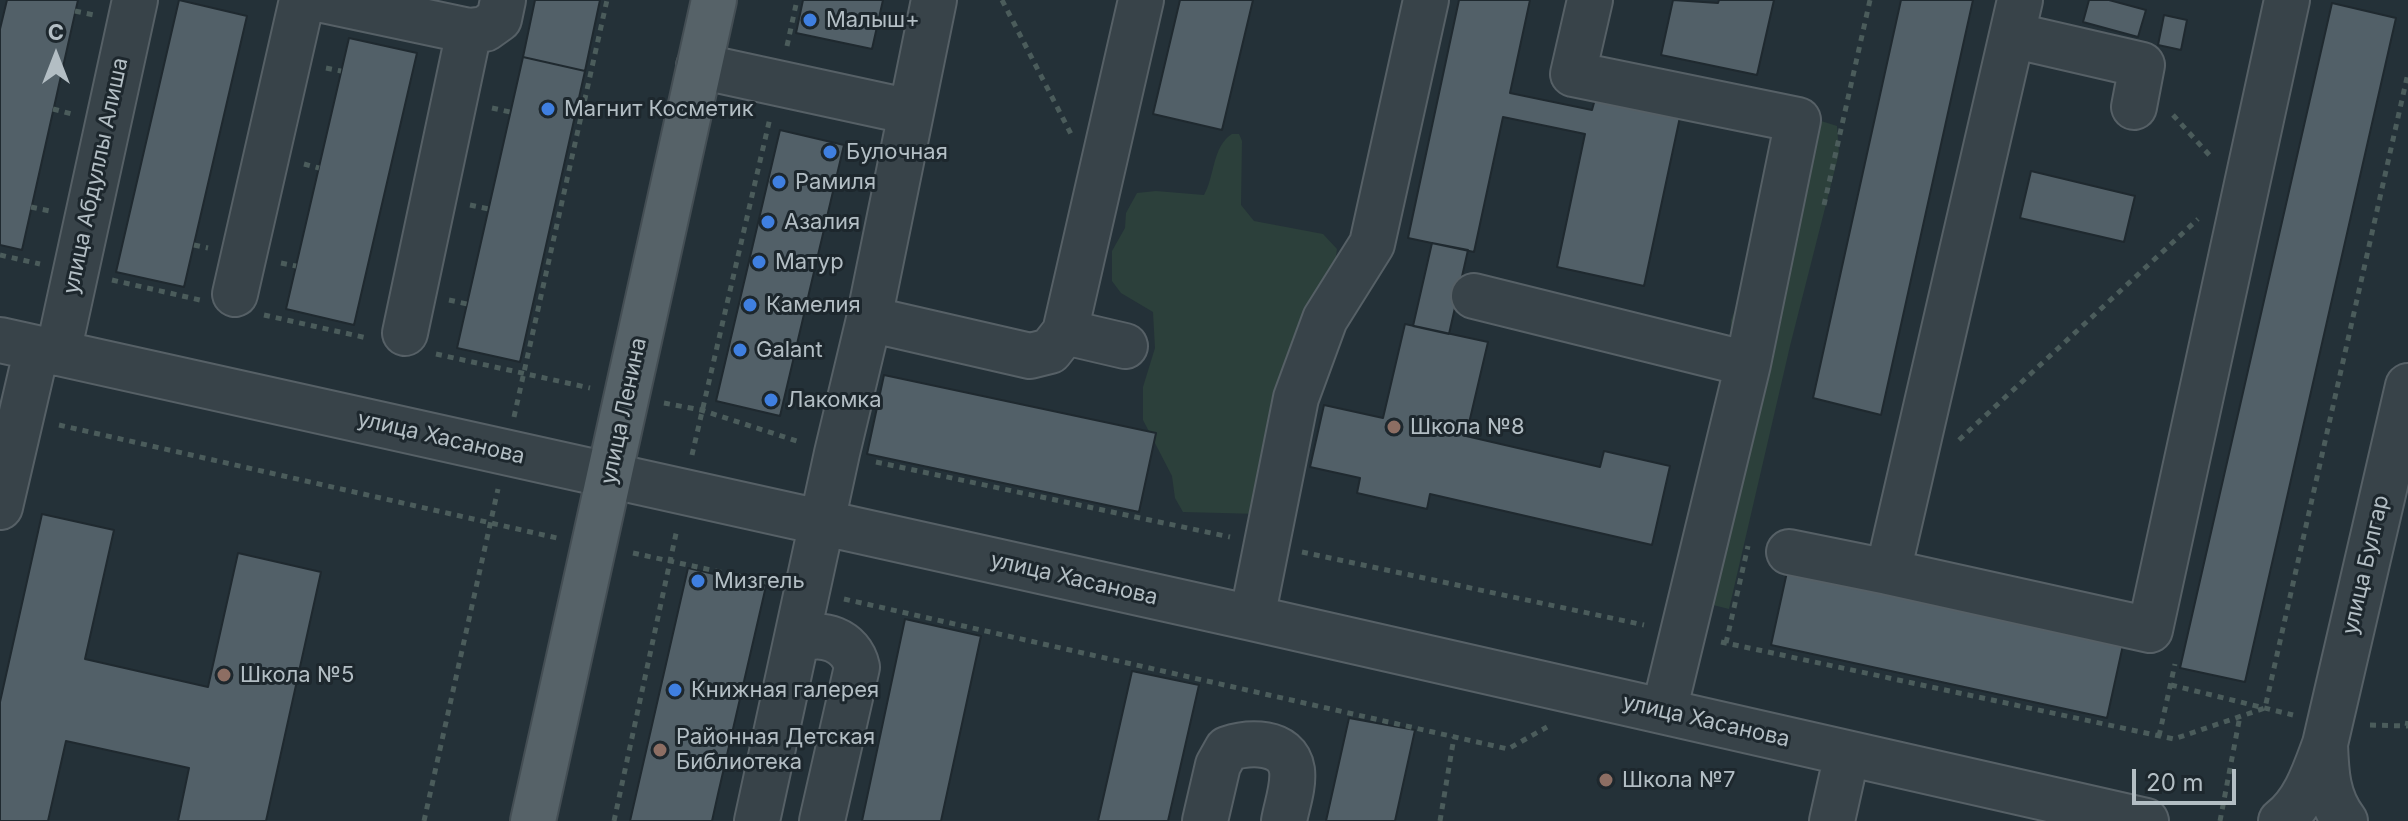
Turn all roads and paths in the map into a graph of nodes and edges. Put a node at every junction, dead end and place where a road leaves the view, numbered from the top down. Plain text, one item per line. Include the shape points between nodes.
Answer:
1 (135, 0) edge
2 (302, 0) edge
3 (323, 0) edge
4 (503, 0) edge
5 (607, 0) edge
6 (714, 0) edge
7 (797, 0) edge
8 (934, 0) edge
9 (1002, 0) edge
10 (1141, 0) edge
11 (1426, 0) edge
12 (1590, 0) edge
13 (2287, 0) edge
14 (2016, 18) edge
15 (469, 31) junction
16 (699, 66) junction
17 (778, 83) junction
18 (2153, 110) joint
19 (911, 112) junction
20 (1071, 135) dead end
21 (2245, 194) junction
22 (0, 255) edge
23 (75, 272) junction
24 (1474, 296) dead end
25 (236, 304) junction
26 (869, 319) junction
27 (1065, 332) junction
28 (401, 341) junction
29 (1125, 346) dead end
30 (32, 347) edge
31 (1748, 364) junction
32 (522, 374) junction
33 (2408, 386) edge
34 (599, 390) dead end
35 (21, 416) junction
36 (511, 428) dead end
37 (1953, 445) dead end
38 (689, 468) dead end
39 (611, 475) junction
40 (499, 485) dead end
41 (0, 507) edge
42 (491, 523) junction
43 (822, 523) junction
44 (678, 524) dead end
45 (566, 539) dead end
46 (1789, 552) dead end
47 (629, 553) dead end
48 (670, 561) junction
49 (1888, 572) junction
50 (807, 590) junction
51 (1252, 618) junction
52 (797, 641) junction
53 (2175, 664) dead end
54 (1664, 711) junction
55 (2240, 715) dead end
56 (1553, 724) dead end
57 (2159, 736) dead end
58 (1454, 737) junction
59 (2325, 744) junction
60 (1847, 754) junction
61 (424, 821) edge
62 (533, 821) edge
63 (614, 821) edge
64 (757, 821) edge
65 (822, 821) edge
66 (1205, 821) edge
67 (1284, 821) edge
68 (1440, 821) edge
69 (1832, 821) edge
70 (2146, 821) edge
71 (2220, 821) edge
72 (2281, 821) edge
73 (2345, 821) edge

1 - 23 street, улица Абдуллы Алиша
2 - 25 street
3 - 15 street
4 - 15 street via 499,19 485,29
5 - 32 path
6 - 16 main road, улица Ленина
7 - 17 path
8 - 19 street
9 - 20 path
10 - 27 street
11 - 51 street via 1372,244 1325,319 1296,398
12 - 31 street via 1573,74 1798,120
13 - 21 street
14 - 18 street via 2142,65
14 - 49 street
15 - 28 street
16 - 17 street
16 - 39 main road, улица Ленина
17 - 19 street
17 - 38 path
18 - 21 path
19 - 26 street
21 - 37 path via 2207,211
21 - 49 street via 2150,630
22 - 23 path
23 - 25 path
23 - 30 street, улица Абдуллы Алиша
24 - 31 street
25 - 28 path
26 - 27 street via 1030,356 1050,351
26 - 43 street
27 - 29 street
28 - 32 path
30 - 35 street, улица Абдуллы Алиша
30 - 39 street, улица Хасанова
31 - 54 street
32 - 34 path
32 - 36 path
33 - 59 street, улица Булгар
35 - 41 street, улица Абдуллы Алиша
35 - 42 path
39 - 43 street, улица Хасанова
39 - 62 main road, улица Ленина
40 - 42 path
42 - 45 path
42 - 61 path
43 - 50 street
43 - 51 street, улица Хасанова
44 - 48 path
46 - 49 street
47 - 48 path
48 - 50 path
48 - 63 path
50 - 52 street
50 - 58 path
51 - 54 street, улица Хасанова
52 - 64 street
52 - 65 street via 835,640 846,645 857,667
53 - 57 path
54 - 60 street, улица Хасанова
55 - 71 path
56 - 58 path via 1508,749
58 - 68 path
59 - 72 street, улица Булгар via 2304,794
59 - 73 street, улица Булгар via 2330,791
60 - 69 street
60 - 70 street, улица Хасанова
66 - 67 street via 1218,765 1227,749 1245,743 1281,751 1292,767

